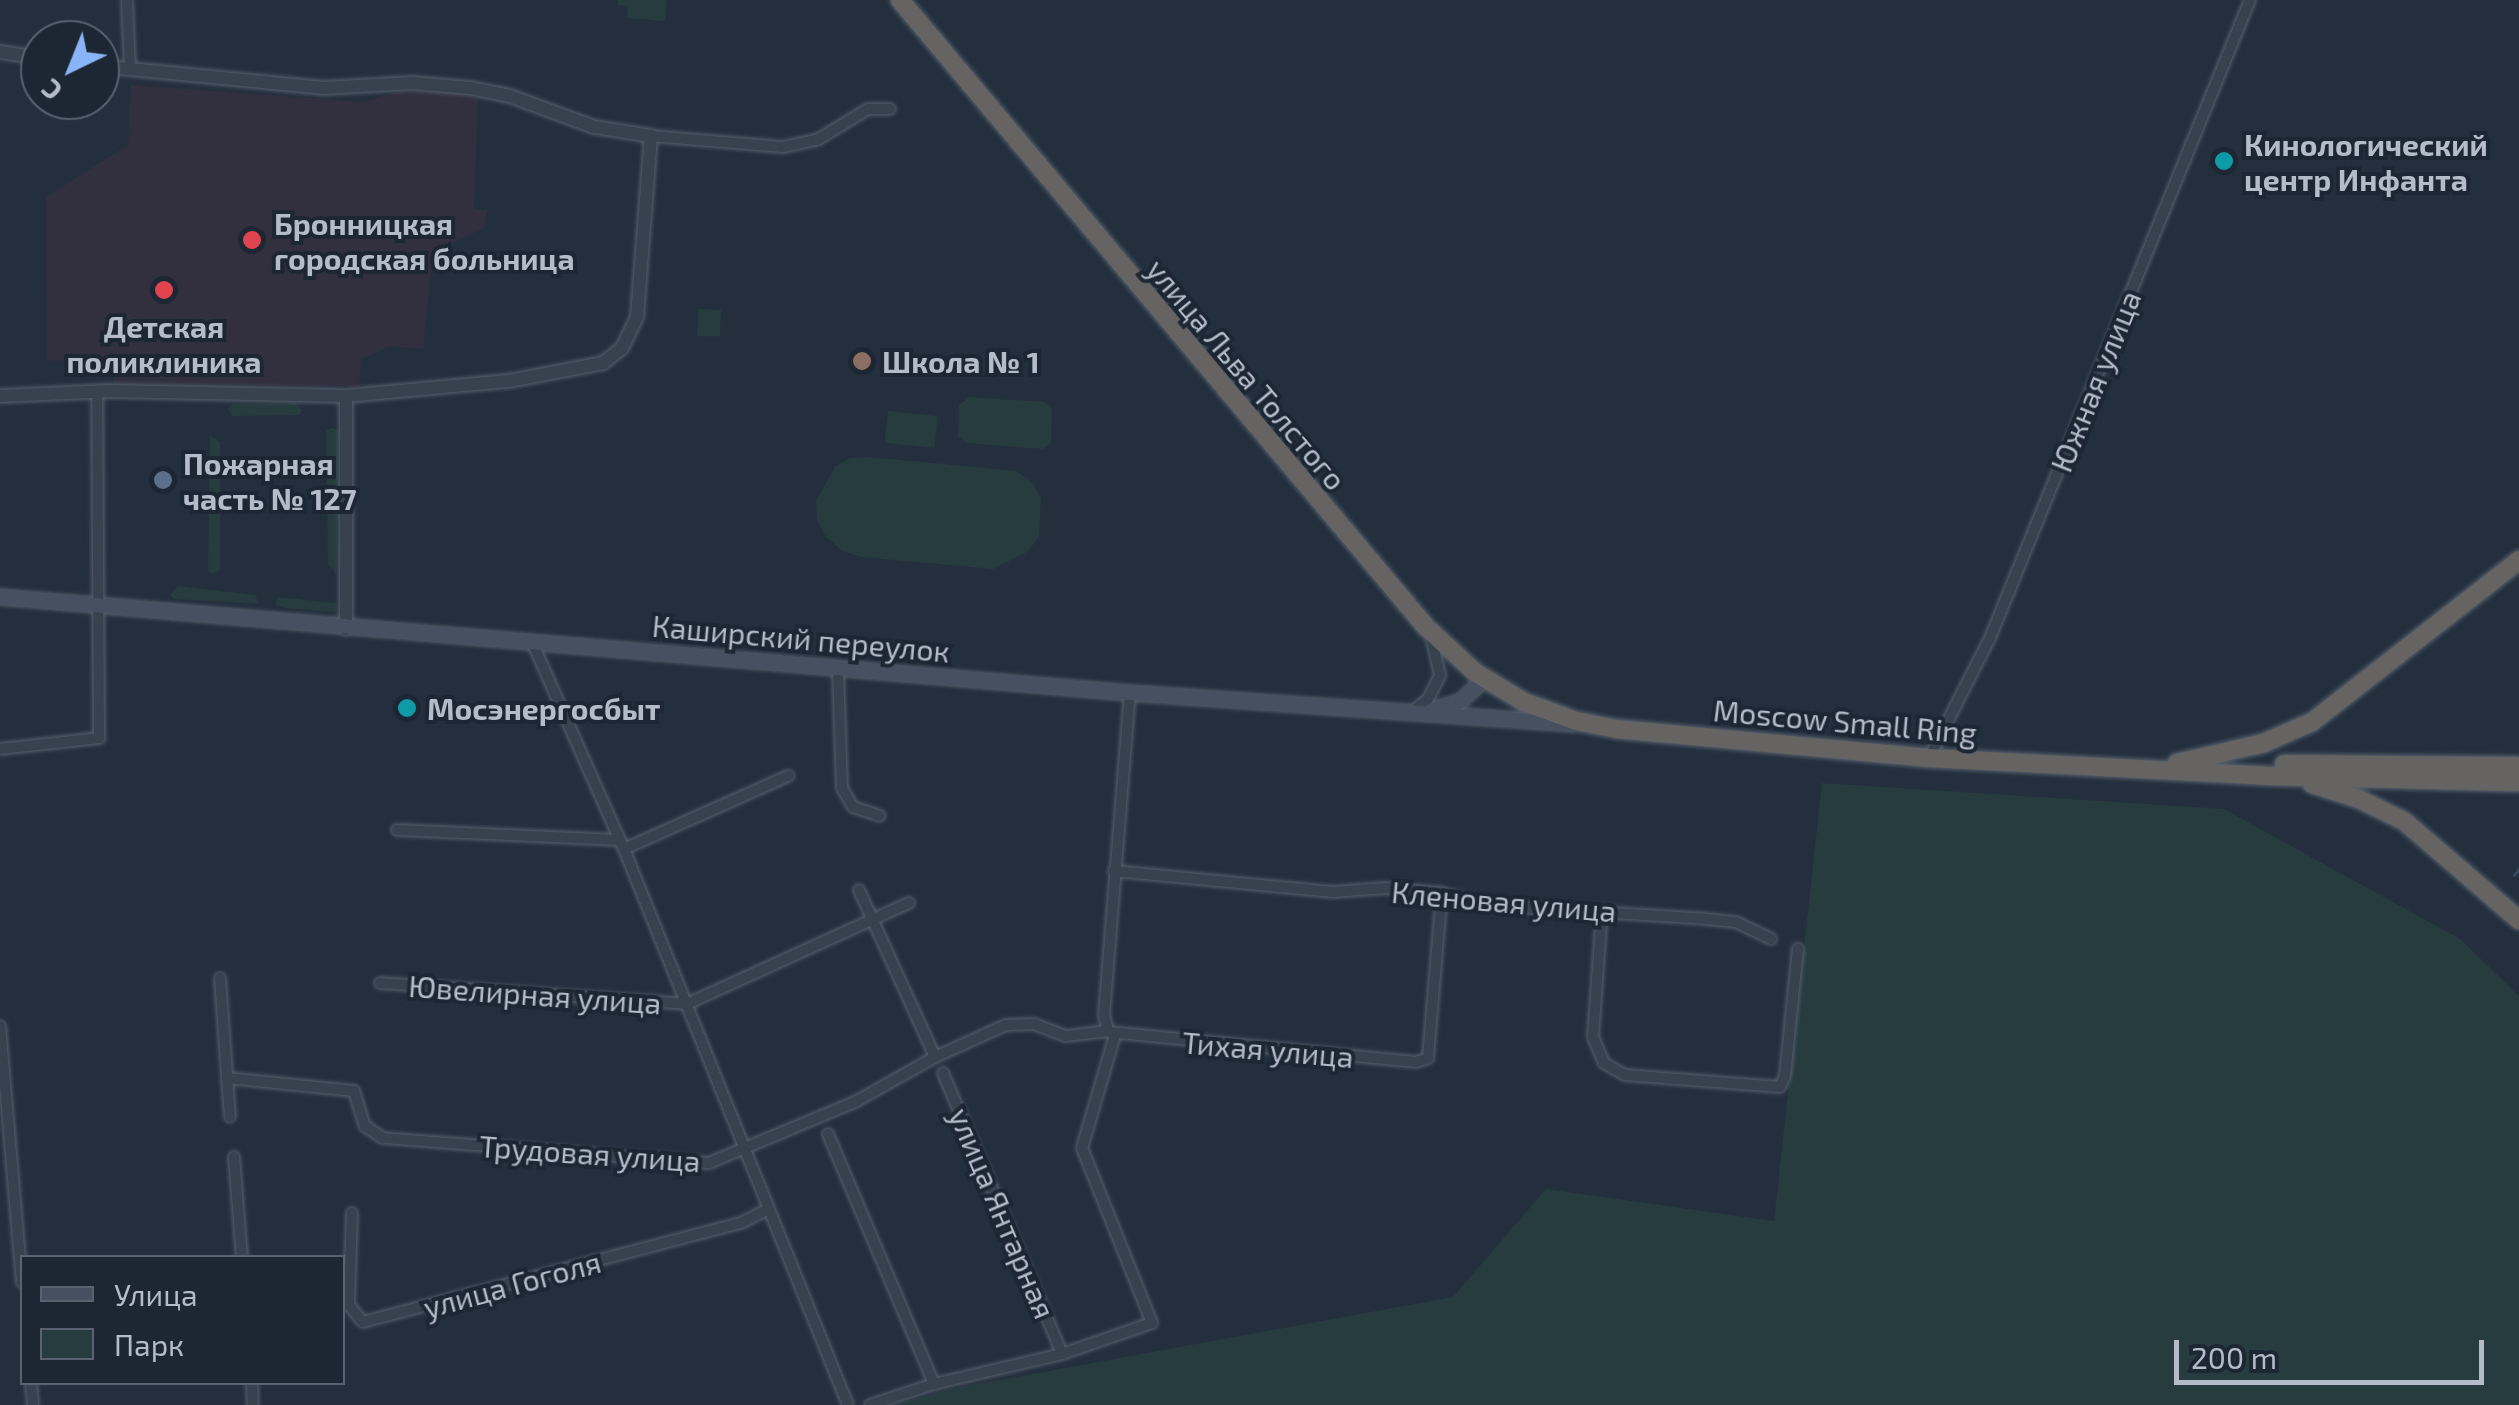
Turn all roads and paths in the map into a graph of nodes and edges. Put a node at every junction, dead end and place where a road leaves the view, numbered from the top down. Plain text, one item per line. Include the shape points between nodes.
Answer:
1 (127, 0) edge
2 (900, 0) edge
3 (2250, 0) edge
4 (120, 67) edge
5 (130, 68) junction
6 (890, 109) dead end
7 (652, 136) junction
8 (98, 392) junction
9 (0, 396) edge
10 (346, 396) junction
11 (2519, 560) edge
12 (0, 597) edge
13 (98, 605) junction
14 (1426, 627) junction
15 (346, 629) junction
16 (533, 644) junction
17 (838, 669) junction
18 (1485, 679) junction
19 (1130, 693) junction
20 (1410, 714) junction
21 (1598, 726) junction
22 (0, 749) edge
23 (1929, 758) junction
24 (2088, 764) junction
25 (2168, 764) junction
26 (2519, 766) edge
27 (788, 776) dead end
28 (2267, 776) junction
29 (2519, 782) edge
30 (880, 816) dead end
31 (397, 830) dead end
32 (622, 845) junction
33 (1114, 871) junction
34 (859, 890) dead end
35 (1442, 893) junction
36 (909, 903) dead end
37 (1602, 911) junction
38 (2519, 920) edge
39 (872, 921) junction
40 (1771, 939) dead end
41 (1798, 949) dead end
42 (220, 978) dead end
43 (380, 984) dead end
44 (686, 1004) junction
45 (1006, 1025) joint
46 (0, 1026) edge
47 (1111, 1033) junction
48 (935, 1057) junction
49 (2, 1065) edge
50 (943, 1073) dead end
51 (227, 1078) junction
52 (230, 1116) dead end
53 (828, 1134) dead end
54 (746, 1151) junction
55 (234, 1157) dead end
56 (768, 1208) junction
57 (352, 1214) dead end
58 (242, 1255) edge
59 (20, 1260) edge
60 (1062, 1354) junction
61 (934, 1384) junction
62 (848, 1405) edge
63 (870, 1405) edge

1 - 5 street
2 - 14 highway, улица Льва Толстого
3 - 23 street, Южная улица via 1990,638
4 - 5 street
5 - 7 street via 324,88 470,88 594,127
6 - 7 street via 868,109 827,136 783,148
7 - 10 street via 642,296 633,330 613,357 572,373
8 - 9 street
8 - 10 street
8 - 13 street
10 - 15 street
11 - 25 highway via 2312,722 2264,742
12 - 13 main road, Каширский переулок
13 - 15 main road, Каширский переулок
13 - 22 street via 99,738
14 - 18 highway, улица Льва Толстого
14 - 20 street via 1440,675 1428,699
15 - 16 main road, Каширский переулок
16 - 17 main road, Каширский переулок
16 - 32 street
17 - 19 main road, Каширский переулок
17 - 30 street via 842,788 853,808
18 - 20 main road via 1461,701
18 - 21 highway, улица Льва Толстого via 1540,709
19 - 20 main road, Каширский переулок
19 - 33 street
20 - 21 main road, Каширский переулок
21 - 23 highway, Moscow Small Ring
23 - 24 highway, Moscow Small Ring
24 - 25 highway, Moscow Small Ring
24 - 28 highway, Moscow Small Ring
25 - 26 highway, Moscow Small Ring
27 - 32 street
28 - 29 highway, Moscow Small Ring
28 - 38 highway via 2336,790 2384,810 2425,836
31 - 32 street
32 - 44 street
33 - 35 street, Кленовая улица via 1314,890
33 - 47 street via 1104,1015
34 - 39 street
35 - 37 street, Кленовая улица via 1486,905
35 - 47 street, Тихая улица via 1428,1058
36 - 39 street, Ювелирная улица
37 - 40 street, Кленовая улица via 1736,922
37 - 41 street via 1593,1037 1604,1063 1624,1075 1780,1087
39 - 44 street, Ювелирная улица
39 - 48 street
42 - 51 street
43 - 44 street, Ювелирная улица
44 - 54 street
45 - 47 street, Тихая улица via 1034,1024 1066,1036
45 - 48 street, Трудовая улица
46 - 49 street
47 - 60 street via 1082,1148 1152,1323
48 - 54 street, Трудовая улица
49 - 59 street
50 - 60 street, улица Янтарная
51 - 52 street
51 - 54 street, Трудовая улица via 354,1091 365,1126 383,1138 708,1163
53 - 61 street
54 - 56 street
55 - 58 street
56 - 57 street, улица Гоголя via 741,1223 364,1322 348,1305
56 - 62 street
60 - 61 street
61 - 63 street

